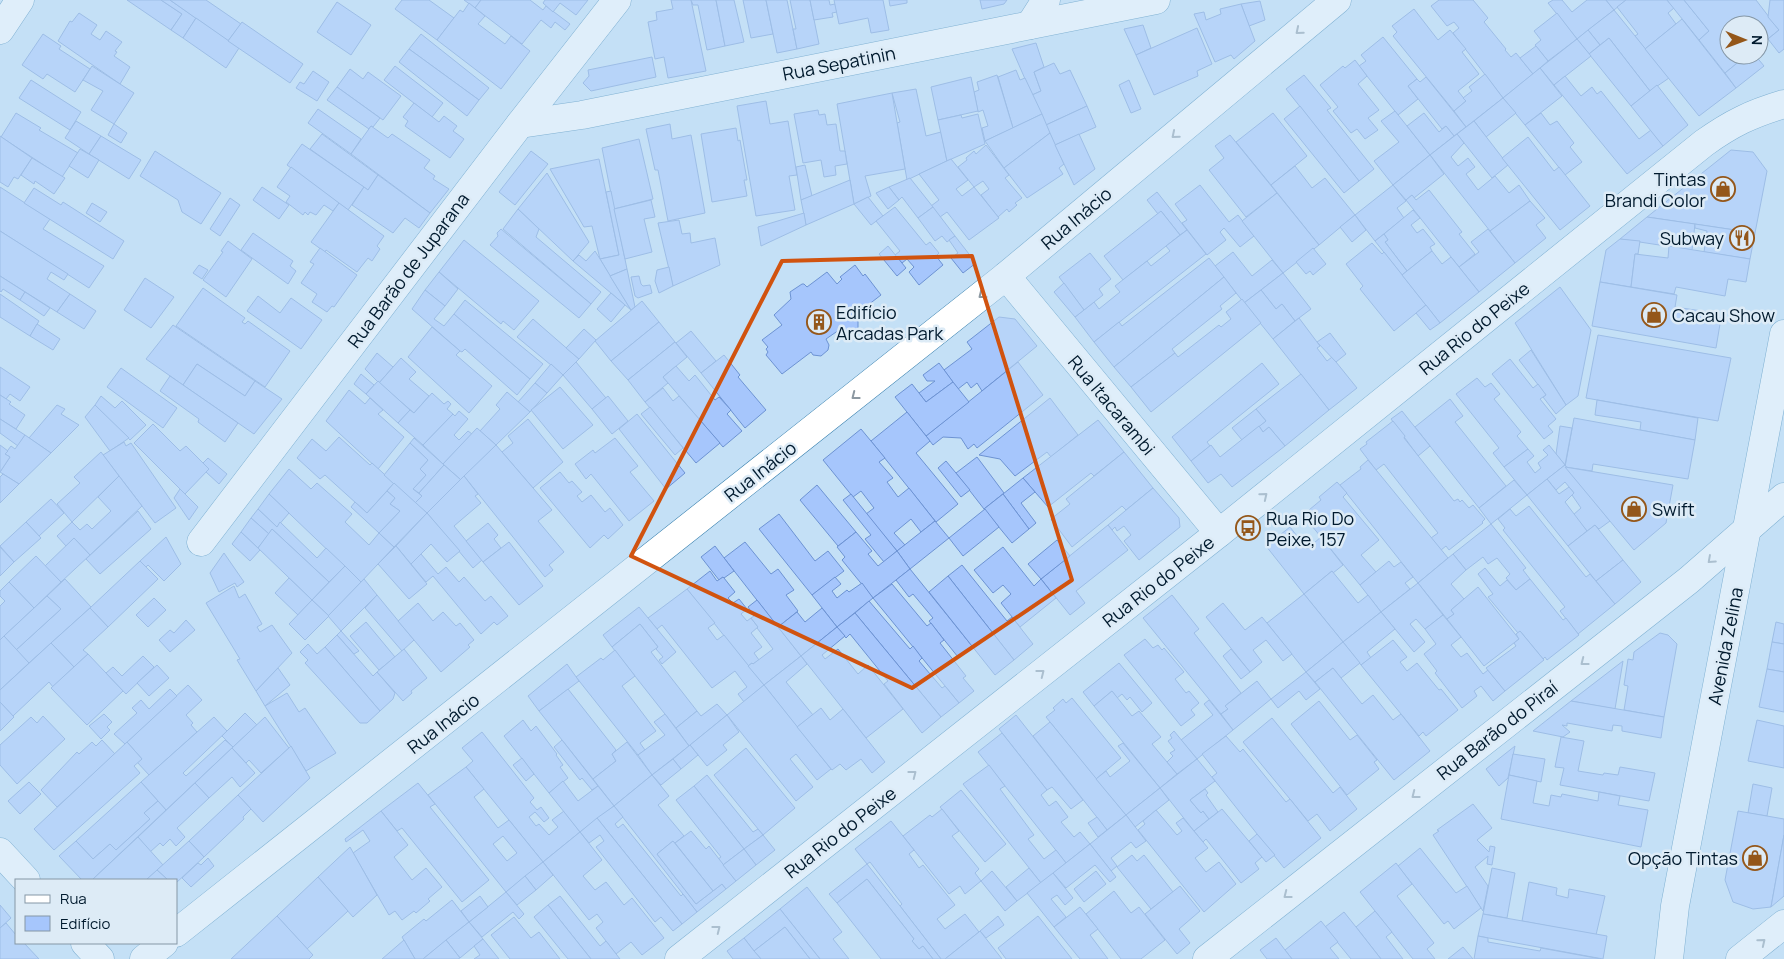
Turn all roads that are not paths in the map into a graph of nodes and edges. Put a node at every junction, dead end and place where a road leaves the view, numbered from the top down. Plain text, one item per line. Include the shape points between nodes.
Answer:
1 (20, 0) edge
2 (618, 0) edge
3 (1046, 0) edge
4 (1156, 0) edge
5 (1337, 0) edge
6 (1030, 25) junction
7 (0, 30) edge
8 (1784, 104) edge
9 (520, 124) junction
10 (1006, 276) junction
11 (1784, 334) edge
12 (1784, 497) edge
13 (1747, 528) junction
14 (1218, 533) junction
15 (201, 542) dead end
16 (0, 852) edge
17 (25, 879) edge
18 (1784, 924) edge
19 (178, 932) edge
20 (85, 944) edge
21 (163, 944) edge
22 (100, 959) edge
23 (144, 959) edge
24 (678, 959) edge
25 (1207, 959) edge
26 (1669, 959) edge
27 (1740, 959) edge

1 - 7 street
2 - 9 street, Rua Barão de Juparana
3 - 6 street
4 - 6 street, Rua Sepatinin
5 -> 10 street, Rua Inácio
6 - 9 street, Rua Sepatinin via 582,115
14 -> 8 street, Rua Rio do Peixe via 1704,143 1731,124
9 - 15 street, Rua Barão de Juparana
10 - 14 street, Rua Itacarambi
10 -> 19 street, Rua Inácio
11 - 13 street, Avenida Zelina
12 - 13 street, Rua Barão do Piraí
13 -> 25 street, Rua Barão do Piraí via 1689,580
13 - 26 street, Avenida Zelina via 1675,906
24 -> 14 street, Rua Rio do Peixe
16 - 17 street
27 -> 18 street
20 - 22 street
21 - 23 street

